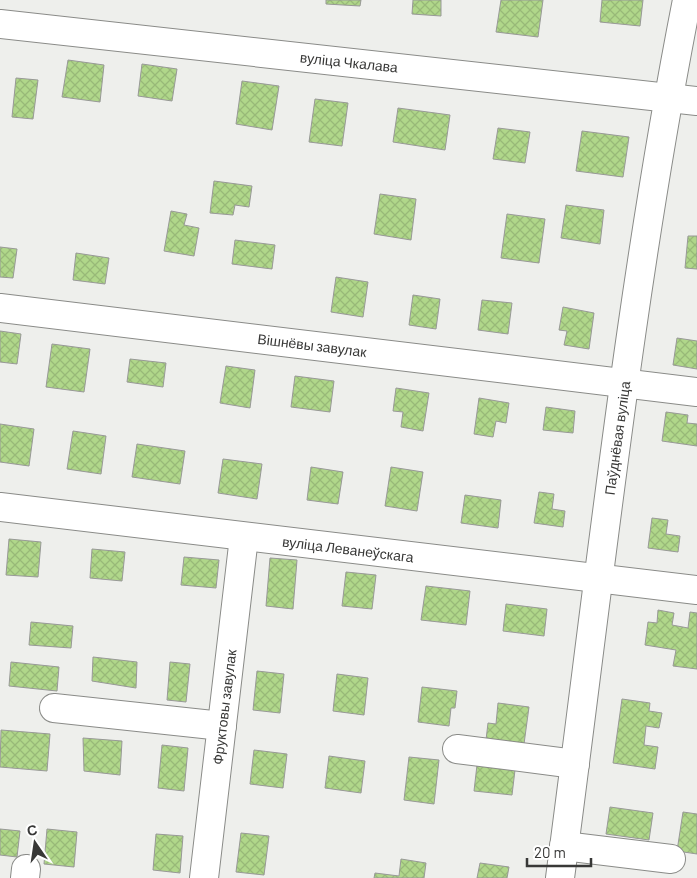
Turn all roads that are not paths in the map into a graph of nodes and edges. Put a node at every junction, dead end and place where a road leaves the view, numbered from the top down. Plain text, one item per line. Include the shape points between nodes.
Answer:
1 (687, 0) edge
2 (0, 24) edge
3 (668, 97) junction
4 (697, 101) edge
5 (0, 308) edge
6 (625, 382) junction
7 (697, 392) edge
8 (0, 507) edge
9 (244, 536) junction
10 (598, 578) junction
11 (697, 590) edge
12 (54, 708) dead end
13 (222, 726) junction
14 (456, 749) dead end
15 (575, 764) junction
16 (564, 846) junction
17 (671, 859) dead end
18 (204, 878) edge
19 (560, 878) edge

1 - 3 street, Паўднёвая вуліца
2 - 3 street, вуліца Чкалава
3 - 4 street, вуліца Чкалава
3 - 6 street, Паўднёвая вуліца
5 - 6 street, Вішнёвы завулак
6 - 7 street, Вішнёвы завулак
6 - 10 street, Паўднёвая вуліца
8 - 9 street, вуліца Леванеўскага
9 - 10 street, вуліца Леванеўскага
9 - 13 street, Фруктовы завулак
10 - 11 street, вуліца Леванеўскага
10 - 15 street, Паўднёвая вуліца
12 - 13 street
13 - 18 street, Фруктовы завулак
14 - 15 street
15 - 16 street, Паўднёвая вуліца
16 - 17 street
16 - 19 street, Паўднёвая вуліца

